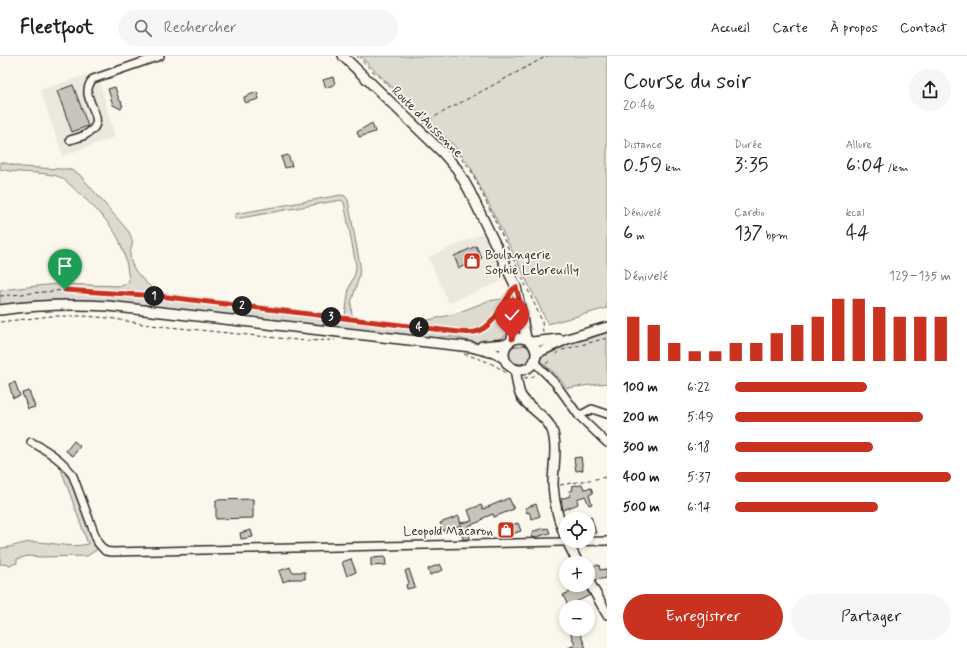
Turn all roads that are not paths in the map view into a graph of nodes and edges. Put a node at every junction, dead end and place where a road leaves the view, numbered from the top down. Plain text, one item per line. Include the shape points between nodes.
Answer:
1 (160, 56) edge
2 (343, 56) edge
3 (70, 140) dead end
4 (520, 302) junction
5 (0, 310) edge
6 (607, 327) edge
7 (567, 339) junction
8 (529, 340) junction
9 (509, 342) junction
10 (471, 347) junction
11 (504, 358) junction
12 (533, 361) junction
13 (513, 373) junction
14 (527, 403) junction
15 (607, 414) edge
16 (579, 416) junction
17 (30, 442) dead end
18 (607, 443) edge
19 (559, 521) edge
20 (559, 541) edge
21 (595, 541) edge
22 (607, 541) edge
23 (595, 592) edge
24 (607, 614) edge

1 - 3 street via 93,79 87,92 97,120 95,128 88,134
2 - 4 main road, Route d'Aussonne via 443,153 460,174 516,287
4 - 8 main road, Route d'Aussonne
4 - 9 main road, Route d'Aussonne
5 - 10 main road via 40,305 108,306
6 - 7 main road
7 - 8 main road
7 - 12 main road
8 - 9 main road via 517,337
8 - 12 main road
9 - 10 main road
9 - 11 main road via 504,351
10 - 11 main road
11 - 13 main road
12 - 13 main road
12 - 14 main road via 523,383
12 - 16 street via 556,384
13 - 14 main road via 519,391
14 - 19 main road via 546,420 552,431 553,486
15 - 16 street via 592,409
16 - 18 street
17 - 20 street via 42,447 69,469 94,536 105,551
21 - 22 street
23 - 24 main road

